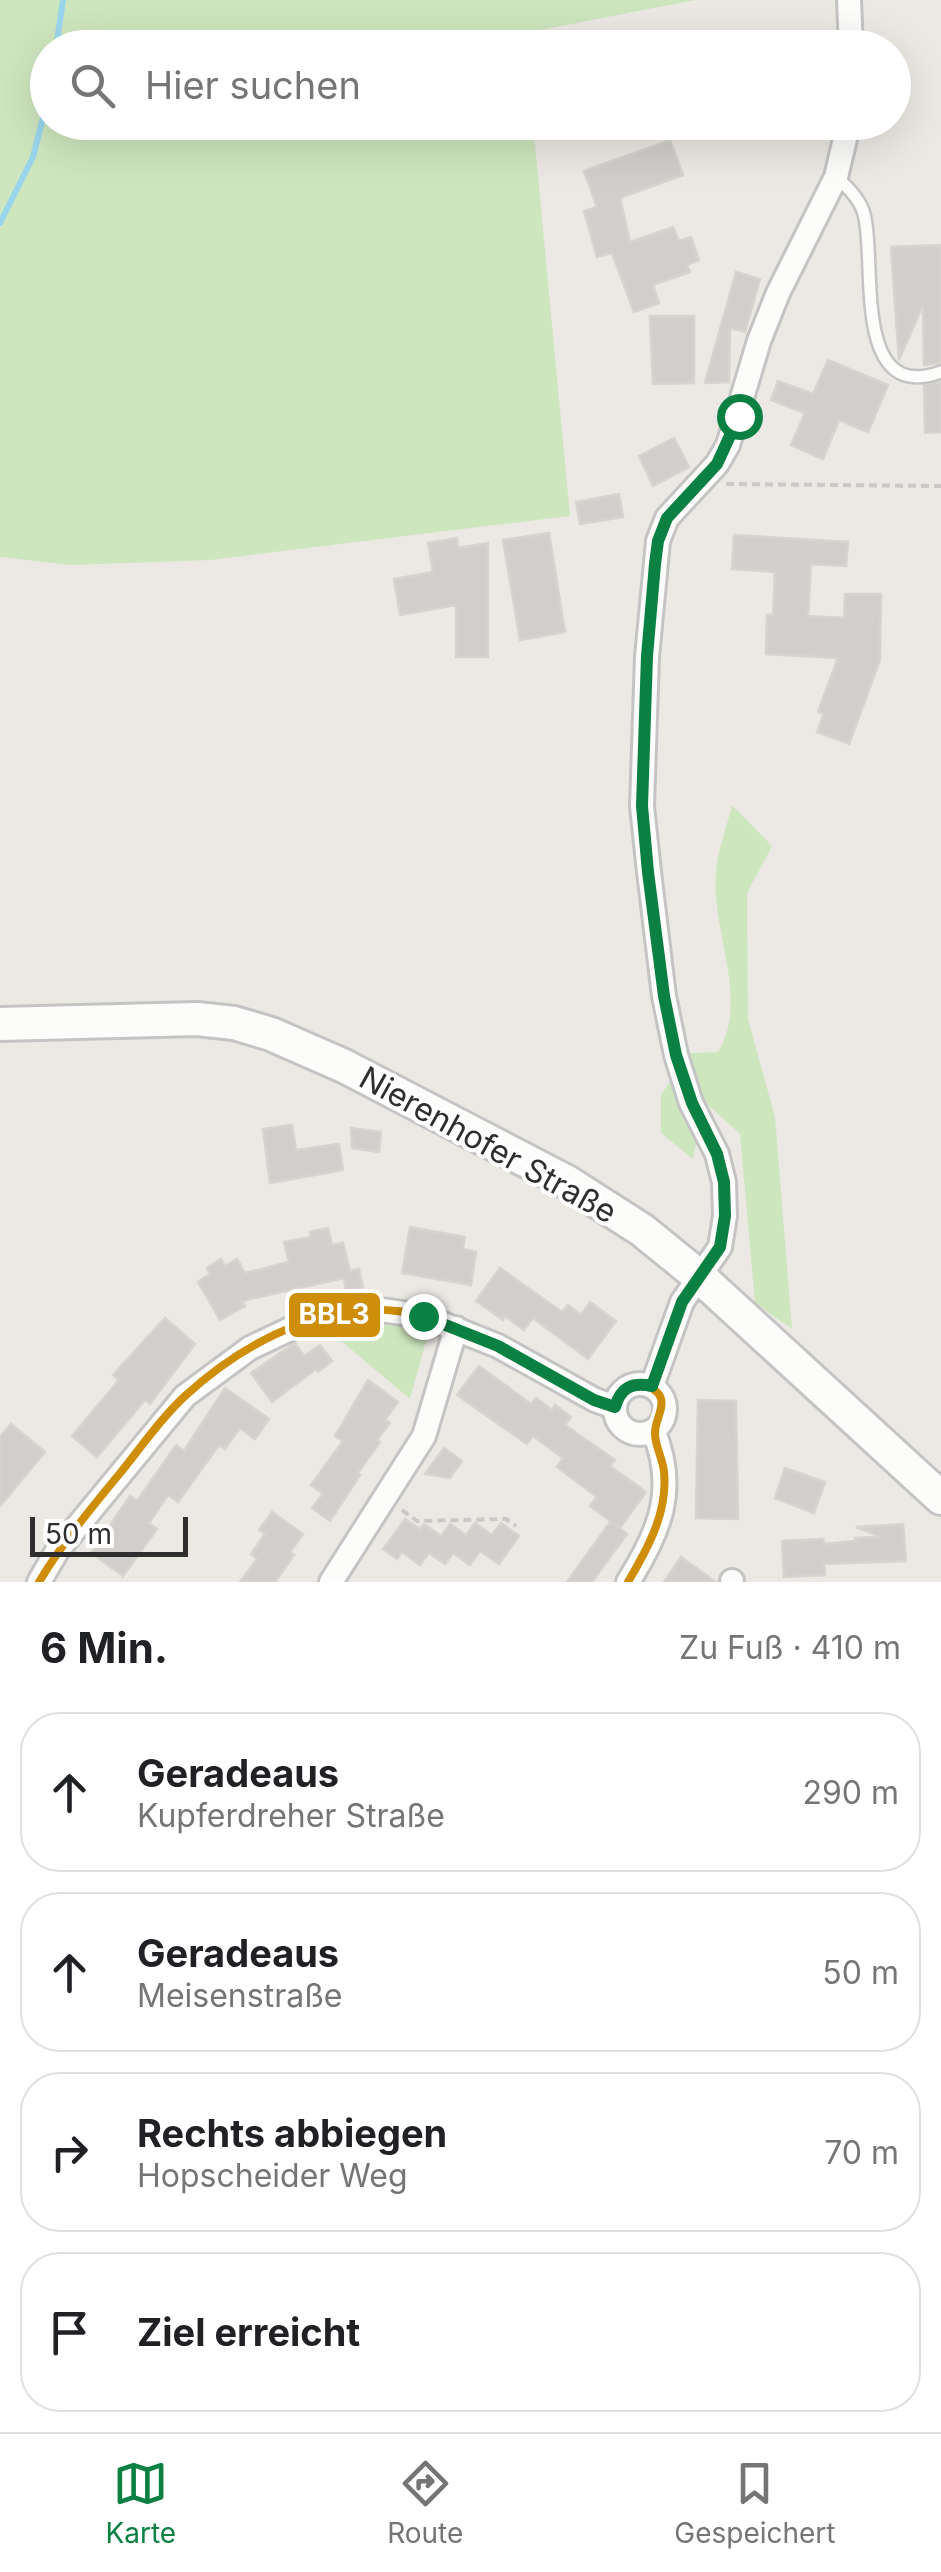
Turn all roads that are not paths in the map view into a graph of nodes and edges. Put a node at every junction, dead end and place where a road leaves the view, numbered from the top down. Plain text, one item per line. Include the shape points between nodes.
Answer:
1 (850, 0) edge
2 (851, 30) edge
3 (845, 140) edge
4 (836, 177) junction
5 (941, 372) edge
6 (0, 1024) edge
7 (701, 1278) junction
8 (456, 1328) junction
9 (652, 1386) junction
10 (615, 1407) junction
11 (654, 1432) junction
12 (941, 1498) edge
13 (39, 1582) edge
14 (332, 1582) edge
15 (628, 1582) edge

1 - 2 street
3 - 4 street
4 - 5 lane via 864,210 873,327 885,360 912,376
4 - 7 street via 772,308 728,444 667,518 658,541 642,806 676,1055 724,1182 720,1247
6 - 7 street, Nierenhofer Straße via 197,1019 271,1034 567,1182
7 - 9 street via 682,1302
7 - 12 street, Nierenhofer Straße
8 - 10 street
8 - 13 street via 368,1308 307,1321 250,1348 185,1396
8 - 14 street via 424,1436
9 - 10 street via 628,1385
9 - 11 street via 664,1409
10 - 11 street via 625,1431
11 - 15 street via 667,1492 656,1531

